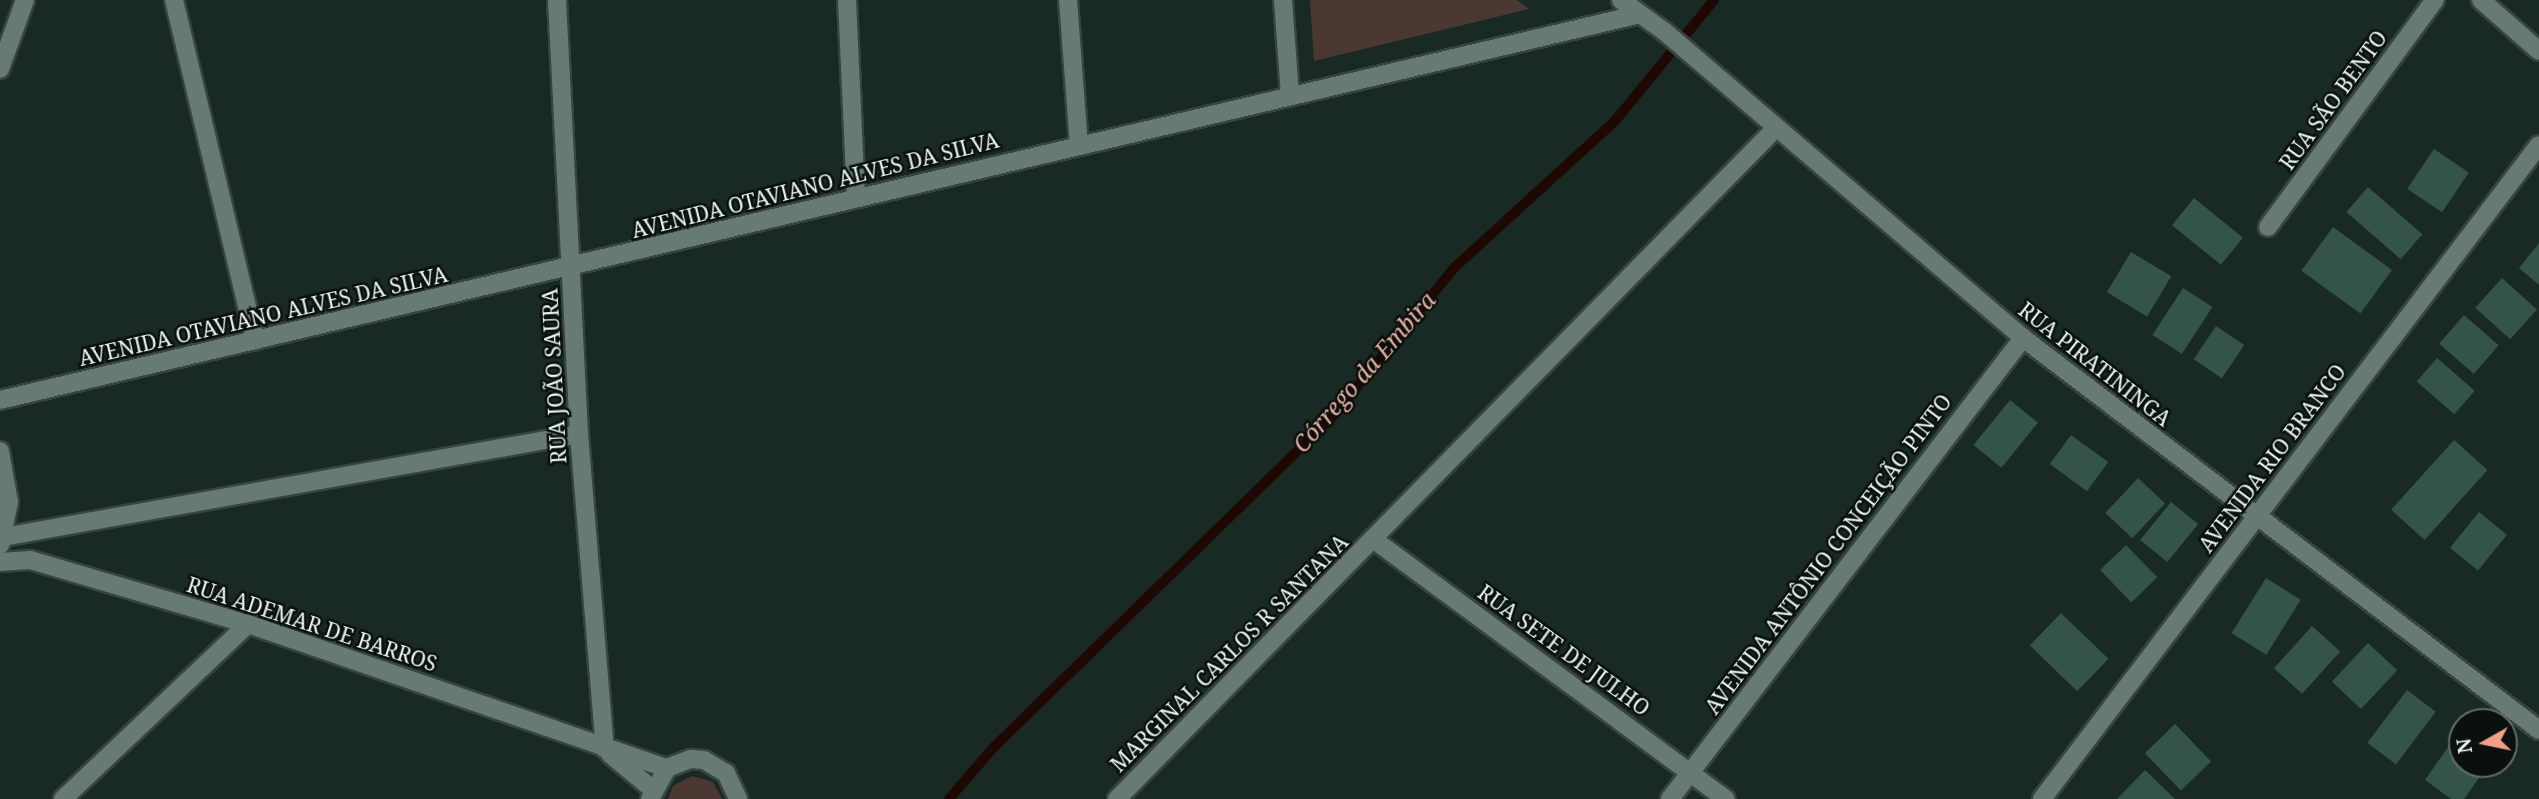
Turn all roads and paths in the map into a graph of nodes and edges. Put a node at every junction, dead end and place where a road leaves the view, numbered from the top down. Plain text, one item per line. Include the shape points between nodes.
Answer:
1 (25, 0) edge
2 (174, 0) edge
3 (557, 0) edge
4 (847, 0) edge
5 (1068, 0) edge
6 (1283, 0) edge
7 (1620, 0) edge
8 (2435, 0) edge
9 (2481, 0) edge
10 (1642, 7) edge
11 (2539, 51) edge
12 (0, 69) edge
13 (1290, 96) junction
14 (1776, 128) junction
15 (1079, 145) junction
16 (2539, 145) edge
17 (856, 195) junction
18 (2268, 228) dead end
19 (570, 268) junction
20 (2023, 338) junction
21 (255, 341) junction
22 (0, 400) edge
23 (579, 434) junction
24 (0, 451) edge
25 (2255, 518) junction
26 (1373, 539) junction
27 (2, 542) edge
28 (30, 560) junction
29 (0, 562) edge
30 (248, 624) junction
31 (2539, 730) edge
32 (605, 749) junction
33 (667, 768) junction
34 (1691, 771) junction
35 (651, 794) edge
36 (743, 798) edge
37 (63, 799) edge
38 (1117, 799) edge
39 (1670, 799) edge
40 (1726, 799) edge
41 (2042, 799) edge

1 - 12 street
2 - 21 street
3 - 19 street, RUA JOÃO SAURA
4 - 17 street
5 - 15 street
6 - 13 street
7 - 10 street, RUA PIRATININGA
8 - 18 street, RUA SÃO BENTO
9 - 11 street
10 - 13 street, AVENIDA OTAVIANO ALVES DA SILVA
10 - 14 street, RUA PIRATININGA
13 - 15 street, AVENIDA OTAVIANO ALVES DA SILVA
14 - 20 street, RUA PIRATININGA
14 - 26 street, MARGINAL CARLOS R SANTANA
15 - 17 street, AVENIDA OTAVIANO ALVES DA SILVA
16 - 25 street, AVENIDA RIO BRANCO
17 - 19 street, AVENIDA OTAVIANO ALVES DA SILVA
19 - 21 street, AVENIDA OTAVIANO ALVES DA SILVA
19 - 23 street, RUA JOÃO SAURA
20 - 25 street, RUA PIRATININGA
20 - 34 street, AVENIDA ANTÔNIO CONCEIÇÃO PINTO
21 - 22 street, AVENIDA OTAVIANO ALVES DA SILVA
23 - 27 street
23 - 32 street, RUA JOÃO SAURA
24 - 27 street via 9,502
25 - 31 street, RUA PIRATININGA
25 - 41 street, AVENIDA RIO BRANCO
26 - 34 street, RUA SETE DE JULHO
26 - 38 street, MARGINAL CARLOS R SANTANA
27 - 28 street
28 - 29 street, RUA ADEMAR DE BARROS
28 - 30 street, RUA ADEMAR DE BARROS
30 - 32 street, RUA ADEMAR DE BARROS
30 - 37 street
32 - 33 street, RUA ADEMAR DE BARROS
32 - 35 street, RUA ADEMAR DE BARROS
33 - 35 street
33 - 36 street via 679,761 704,760 726,773
34 - 39 street, AVENIDA ANTÔNIO CONCEIÇÃO PINTO
34 - 40 street, RUA SETE DE JULHO

